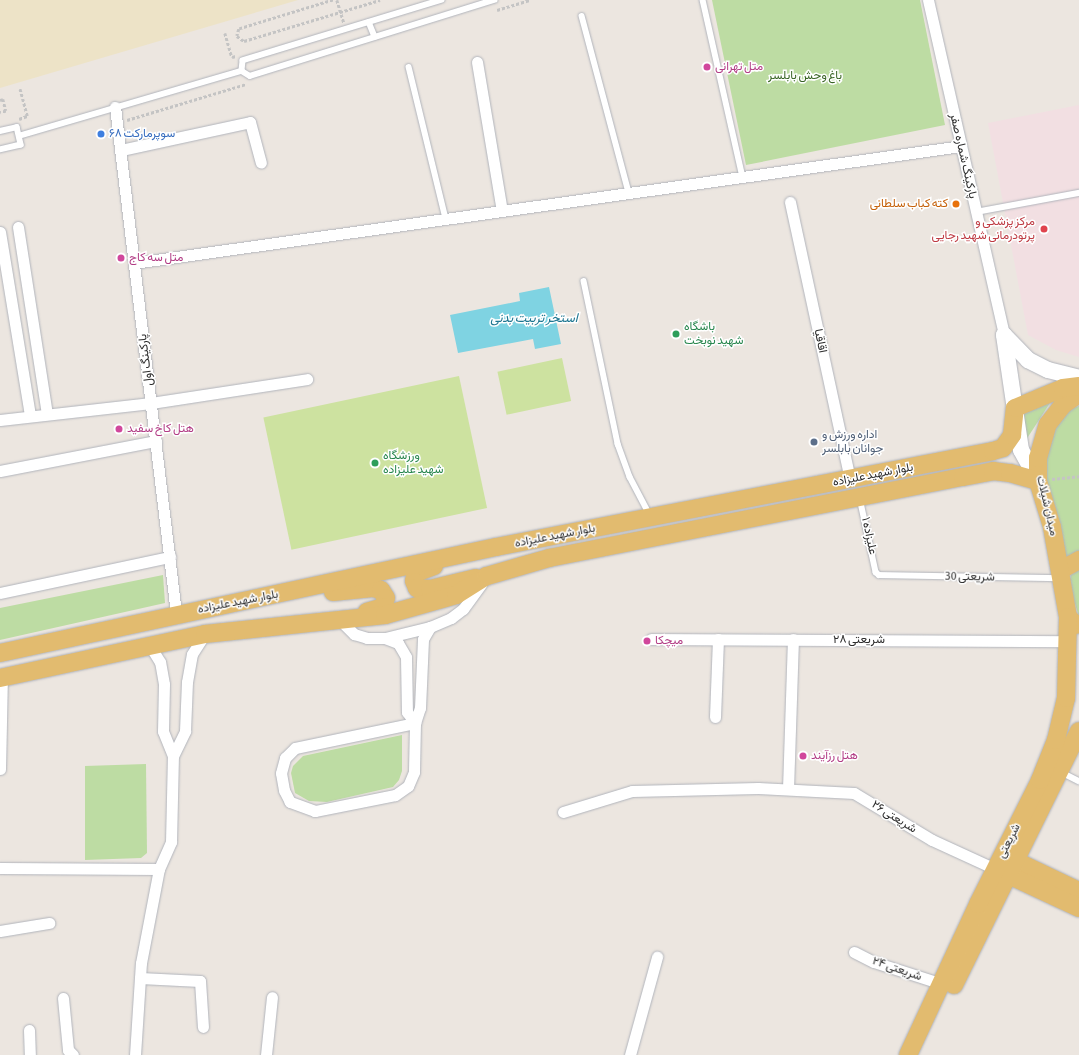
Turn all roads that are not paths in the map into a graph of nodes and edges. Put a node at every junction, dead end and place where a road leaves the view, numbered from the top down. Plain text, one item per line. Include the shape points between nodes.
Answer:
1 (442, 0) edge
2 (494, 0) edge
3 (703, 0) edge
4 (928, 0) edge
5 (582, 16) dead end
6 (369, 22) junction
7 (375, 37) junction
8 (477, 62) dead end
9 (409, 67) dead end
10 (242, 71) junction
11 (116, 107) junction
12 (0, 131) edge
13 (19, 136) junction
14 (961, 146) junction
15 (0, 150) edge
16 (120, 150) junction
17 (261, 164) dead end
18 (743, 177) junction
19 (629, 193) junction
20 (1079, 193) edge
21 (790, 202) dead end
22 (502, 211) junction
23 (976, 212) junction
24 (446, 219) junction
25 (18, 227) dead end
26 (0, 232) edge
27 (134, 263) junction
28 (584, 281) dead end
29 (1004, 335) junction
30 (1079, 378) edge
31 (307, 379) dead end
32 (1079, 386) edge
33 (1079, 394) edge
34 (151, 403) junction
35 (1015, 408) junction
36 (47, 414) junction
37 (30, 416) junction
38 (0, 420) edge
39 (156, 441) junction
40 (0, 471) edge
41 (850, 480) junction
42 (1038, 481) junction
43 (860, 498) junction
44 (651, 517) junction
45 (496, 547) junction
46 (170, 557) junction
47 (1079, 560) edge
48 (878, 574) joint
49 (1061, 574) junction
50 (487, 576) junction
51 (296, 591) junction
52 (0, 593) edge
53 (176, 614) junction
54 (338, 618) junction
55 (430, 627) junction
56 (1071, 629) edge
57 (205, 634) junction
58 (385, 638) junction
59 (652, 639) dead end
60 (718, 639) junction
61 (793, 639) junction
62 (150, 646) junction
63 (0, 653) edge
64 (1, 678) edge
65 (715, 717) dead end
66 (415, 723) junction
67 (1079, 731) edge
68 (173, 756) junction
69 (0, 769) edge
70 (1060, 772) junction
71 (1079, 781) edge
72 (788, 789) junction
73 (563, 812) dead end
74 (0, 868) edge
75 (1007, 868) junction
76 (159, 869) junction
77 (1079, 891) edge
78 (1079, 908) edge
79 (49, 923) dead end
80 (0, 931) edge
81 (854, 952) dead end
82 (657, 957) dead end
83 (140, 978) junction
84 (942, 984) junction
85 (272, 997) dead end
86 (63, 998) dead end
87 (203, 1027) dead end
88 (29, 1030) dead end
89 (30, 1055) edge
90 (73, 1055) edge
91 (135, 1055) edge
92 (266, 1055) edge
93 (630, 1055) edge
94 (908, 1055) edge
95 (921, 1055) edge

1 - 6 lane
2 - 7 lane
3 - 18 lane
4 - 14 street, پارکینگ شماره صفر
5 - 19 lane
6 - 7 lane
6 - 10 lane via 243,61
7 - 10 lane via 250,76
8 - 22 street
9 - 24 lane
10 - 11 lane
11 - 13 lane
11 - 16 street, پارکینگ اول
12 - 13 lane via 17,127
13 - 15 lane via 20,145
14 - 18 street
14 - 23 street, پارکینگ شماره صفر
16 - 17 street via 250,122
16 - 27 street, پارکینگ اول
18 - 19 street
19 - 22 street
20 - 23 lane
21 - 41 street, اقاقیا
22 - 24 street
23 - 29 street, پارکینگ شماره صفر
24 - 27 street
25 - 36 street
26 - 37 street
27 - 34 street, پارکینگ اول
28 - 44 lane via 618,444 630,476
29 - 30 main road via 1028,360 1048,370
29 - 35 main road
31 - 34 street
32 - 35 main road via 1063,388
33 - 42 main road, میدان شیلات via 1063,405 1044,432 1038,458
34 - 36 street
34 - 39 street, پارکینگ اول
35 - 41 main road, بلوار شهید علیزاده via 1012,435 1003,448
35 - 42 main road via 1021,450
36 - 37 street
37 - 38 street
39 - 40 street
39 - 46 street, پارکینگ اول
41 - 44 main road, بلوار شهید علیزاده
42 - 43 main road, بلوار شهید علیزاده via 992,471
42 - 49 main road, میدان شیلات via 1052,526
43 - 48 lane, علیزاده ۱
43 - 50 main road, بلوار شهید علیزاده via 548,558
44 - 45 main road, بلوار شهید علیزاده
45 - 50 main road via 421,570 416,574 414,582 417,588 423,590
45 - 51 main road, بلوار شهید علیزاده
46 - 52 street
46 - 53 street, پارکینگ اول
47 - 49 main road
48 - 49 lane, شریعتی 30
49 - 56 main road, میدان شیلات
50 - 54 main road, بلوار شهید علیزاده via 456,595 414,609 364,618
50 - 55 street via 463,609 451,618
51 - 53 main road, بلوار شهید علیزاده
51 - 54 main road via 336,592 373,588 382,590 386,595 386,602 381,609
53 - 63 main road, بلوار شهید علیزاده
54 - 57 main road, بلوار شهید علیزاده
54 - 58 street via 354,634 367,638
55 - 58 street
55 - 66 street via 423,639 420,708
56 - 61 street, شریعتی ۲۸
56 - 75 main road, شریعتی via 1066,698 1056,740
57 - 62 main road, بلوار شهید علیزاده
57 - 68 street via 192,654 187,682 185,731
58 - 66 street via 398,643 406,657 407,712
59 - 60 street, شریعتی ۲۸
60 - 61 street, شریعتی ۲۸
60 - 65 street
61 - 72 street
62 - 64 main road, بلوار شهید علیزاده
62 - 68 street via 160,662 164,684 163,731
64 - 69 street
66 - 66 street via 414,772 408,786 395,795 315,811 290,802 284,790 281,773 286,758 295,748
67 - 70 main road, شریعتی
68 - 76 street via 170,842
70 - 71 lane
70 - 75 main road, شریعتی
72 - 73 street, شریعتی ۲۶ via 632,791
72 - 75 street, شریعتی ۲۶ via 854,793 932,840
74 - 76 street
75 - 77 main road
75 - 78 main road
75 - 84 main road, شریعتی
75 - 95 main road, شریعتی
76 - 83 street
79 - 80 street
81 - 84 street, شریعتی ۲۴ via 874,962
82 - 93 street
83 - 87 street via 200,981
83 - 91 street
84 - 94 main road, شریعتی
85 - 92 street
86 - 90 street via 68,1050
88 - 89 street

